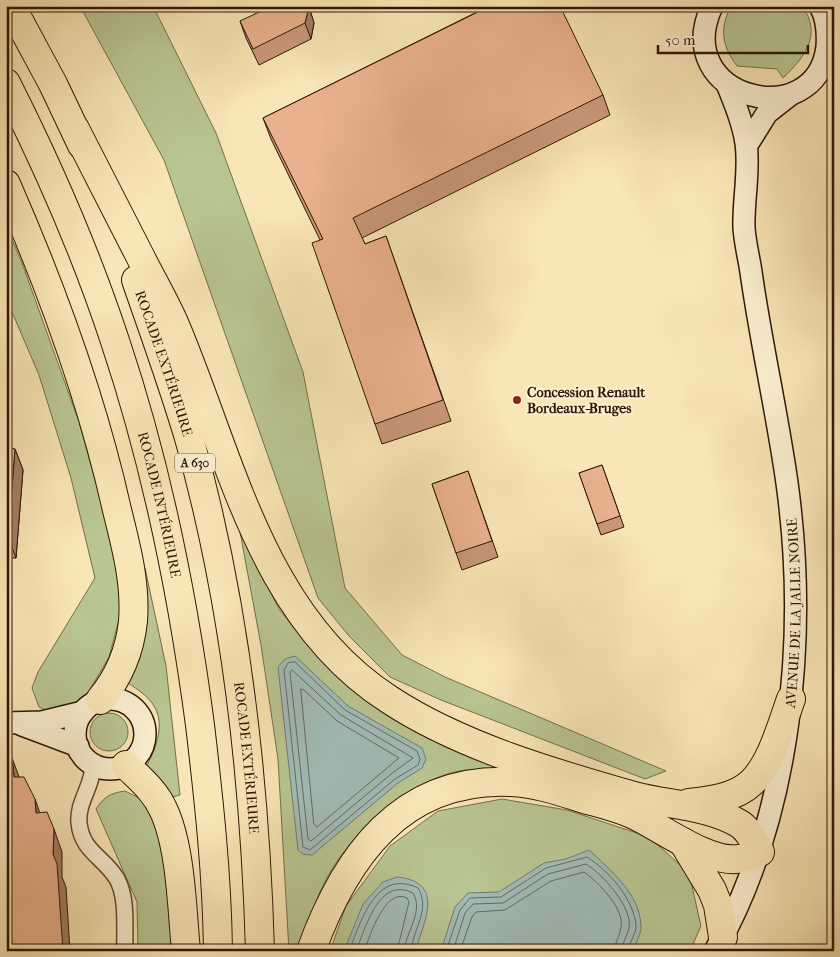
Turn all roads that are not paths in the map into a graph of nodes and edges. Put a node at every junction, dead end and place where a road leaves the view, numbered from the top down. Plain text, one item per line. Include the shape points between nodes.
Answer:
1 (11, 6) edge
2 (712, 6) edge
3 (820, 6) edge
4 (834, 50) edge
5 (816, 73) junction
6 (6, 83) edge
7 (727, 84) junction
8 (792, 93) junction
9 (75, 129) junction
10 (747, 145) junction
11 (6, 184) edge
12 (791, 699) junction
13 (91, 706) junction
14 (13, 724) edge
15 (78, 746) junction
16 (94, 765) junction
17 (126, 765) junction
18 (675, 805) junction
19 (683, 842) junction
20 (760, 852) junction
21 (719, 944) edge
22 (125, 951) edge
23 (186, 951) edge
24 (218, 951) edge
25 (260, 951) edge
26 (311, 951) edge

1 - 9 highway, ROCADE EXTÉRIEURE / A 630
2 - 7 main road via 705,26 705,41 712,66
3 - 5 main road via 828,33 826,54
4 - 5 main road
5 - 8 main road
6 - 24 highway, ROCADE INTÉRIEURE via 48,173 116,342 158,493 182,604 212,820
7 - 8 main road via 758,98
7 - 10 main road
8 - 10 main road via 767,113
9 - 18 highway via 174,324 243,504 272,568 313,632 345,665 387,699 436,727 498,752 636,796
9 - 25 highway, ROCADE EXTÉRIEURE / A 630 via 157,338 189,438 208,513 246,734 258,865
10 - 12 main road, AVENUE DE LA JALLE NOIRE via 744,228 787,484 793,556
11 - 13 highway via 74,359 108,470 129,561 134,594 128,651 113,684
12 - 18 highway via 768,758 751,783 732,794
12 - 20 main road, AVENUE DE LA JALLE NOIRE via 770,816
13 - 14 main road via 42,722
13 - 15 main road via 75,731
13 - 17 main road via 112,699 123,701 140,716 145,738 142,749
14 - 15 main road
15 - 16 main road via 85,759
16 - 17 main road via 104,769
16 - 22 street via 93,777 78,808 79,825 83,841 116,879 122,895
17 - 23 highway via 149,787 171,830
18 - 20 highway via 716,813 735,821 749,832
19 - 20 highway via 724,859 738,859
19 - 21 highway via 718,905
19 - 26 highway via 630,813 548,787 512,782 473,783 435,793 402,812 371,840 350,867 325,912
20 - 21 main road, AVENUE DE LA JALLE NOIRE

